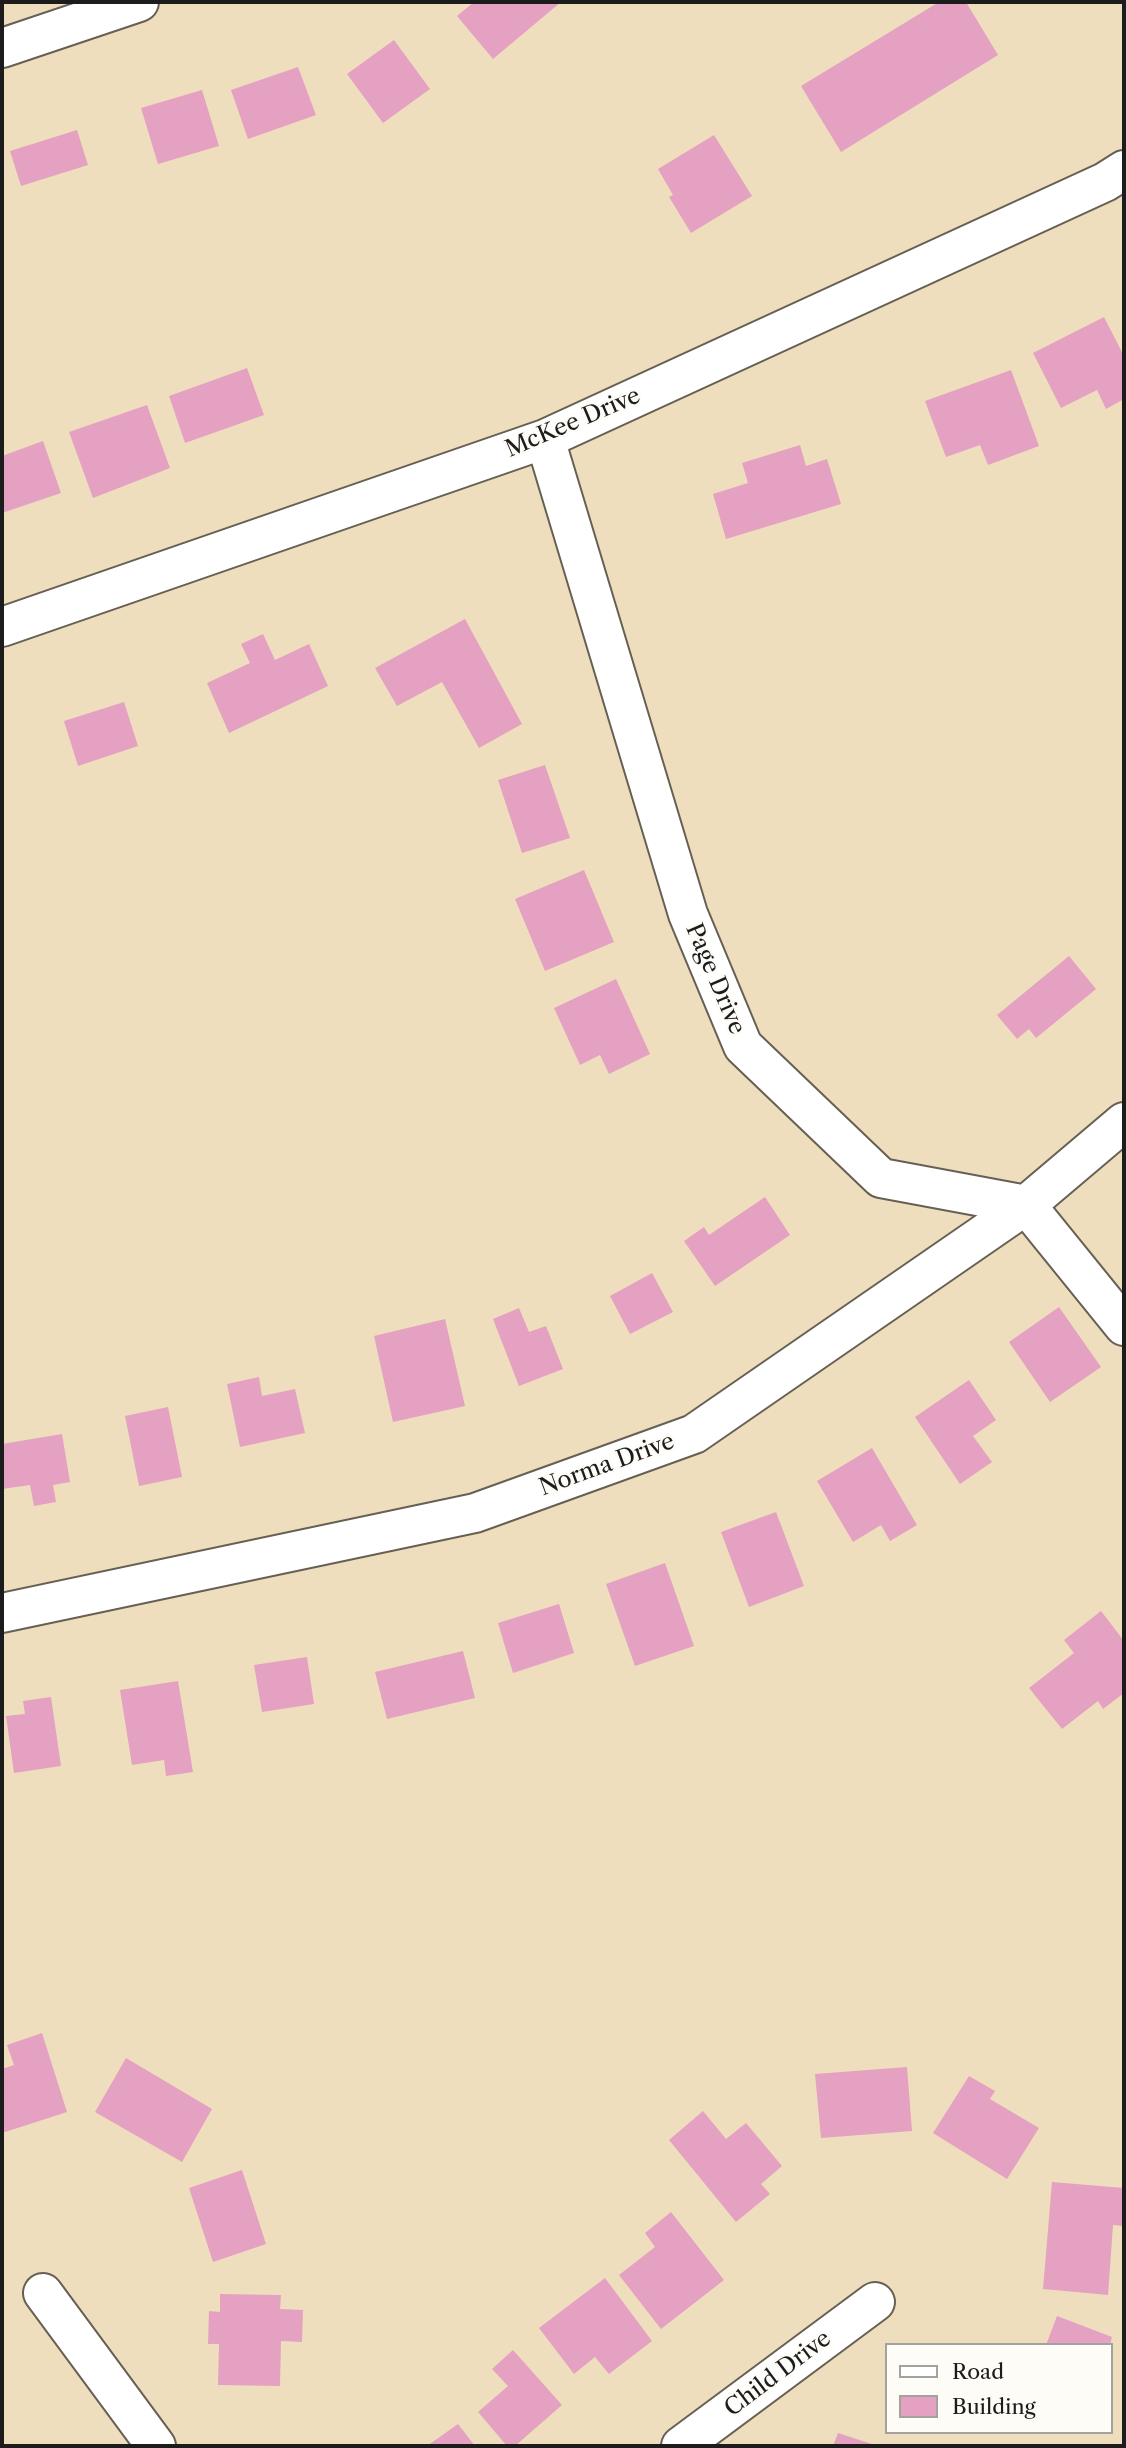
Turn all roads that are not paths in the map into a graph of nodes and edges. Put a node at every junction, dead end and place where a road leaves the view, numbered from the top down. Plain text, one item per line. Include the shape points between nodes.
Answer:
1 (139, 2) edge
2 (2, 48) edge
3 (1124, 170) edge
4 (545, 439) junction
5 (2, 627) edge
6 (1124, 1122) edge
7 (1026, 1205) junction
8 (1124, 1326) edge
9 (2, 1613) edge
10 (43, 2293) dead end
11 (875, 2301) dead end
12 (156, 2446) edge
13 (681, 2446) edge

1 - 2 street
3 - 4 street, McKee Drive
4 - 5 street, McKee Drive
4 - 7 street, Page Drive via 688,914 743,1046 881,1178
6 - 7 street, Norma Drive
7 - 8 street
7 - 9 street, Norma Drive via 694,1434 475,1514
10 - 12 street
11 - 13 street, Child Drive

